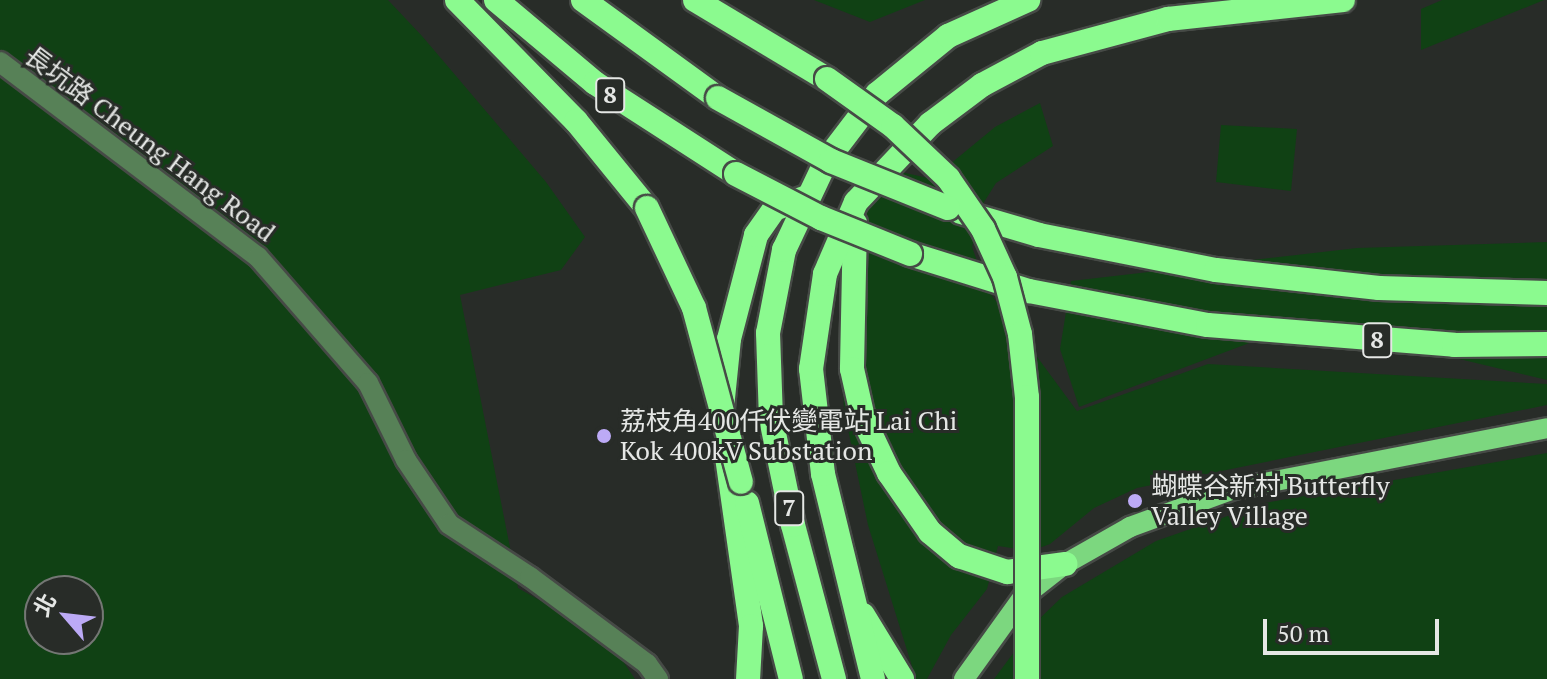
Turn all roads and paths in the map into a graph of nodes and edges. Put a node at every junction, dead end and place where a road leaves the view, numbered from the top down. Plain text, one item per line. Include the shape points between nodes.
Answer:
1 (457, 0) edge
2 (496, 0) edge
3 (583, 0) edge
4 (695, 0) edge
5 (1028, 0) edge
6 (1343, 0) edge
7 (0, 62) edge
8 (805, 198) junction
9 (856, 202) junction
10 (1547, 293) edge
11 (1547, 344) edge
12 (1547, 428) edge
13 (1065, 564) junction
14 (854, 599) junction
15 (979, 654) junction
16 (658, 679) edge
17 (748, 679) edge
18 (791, 679) edge
19 (834, 679) edge
20 (873, 679) edge
21 (902, 679) edge
22 (964, 679) edge
23 (970, 679) edge
24 (1027, 679) edge

1 - 18 highway, bridge via 602,150 647,208 673,256 706,345
2 - 11 highway, 8, bridge via 595,83 700,153 793,205 910,254 1029,291 1208,325 1438,344
3 - 10 highway, 8, bridge via 651,54 774,131 884,184 982,219 1216,270 1379,288
4 - 24 highway, bridge via 893,126 948,178 996,255 1020,334 1027,397
5 - 8 highway, 7 via 948,36 896,74 850,126
6 - 9 highway, 7, bridge via 1168,19 1042,53 982,85 939,117
7 - 16 street, 長坑路 Cheung Hang Road via 258,257 368,383 406,460 449,524 530,577 647,664
8 - 17 highway via 774,209 756,235 727,358 722,411 751,626
8 - 19 highway, 7 via 773,293 769,398 787,503
9 - 13 highway via 850,353 870,437 930,532 959,556 993,570
9 - 14 highway, 7 via 825,274 814,327 812,393 820,453
12 - 13 main road via 1234,489 1130,527
13 - 15 main road via 1023,597
14 - 20 highway, 7
14 - 21 highway
15 - 22 main road
15 - 23 main road

